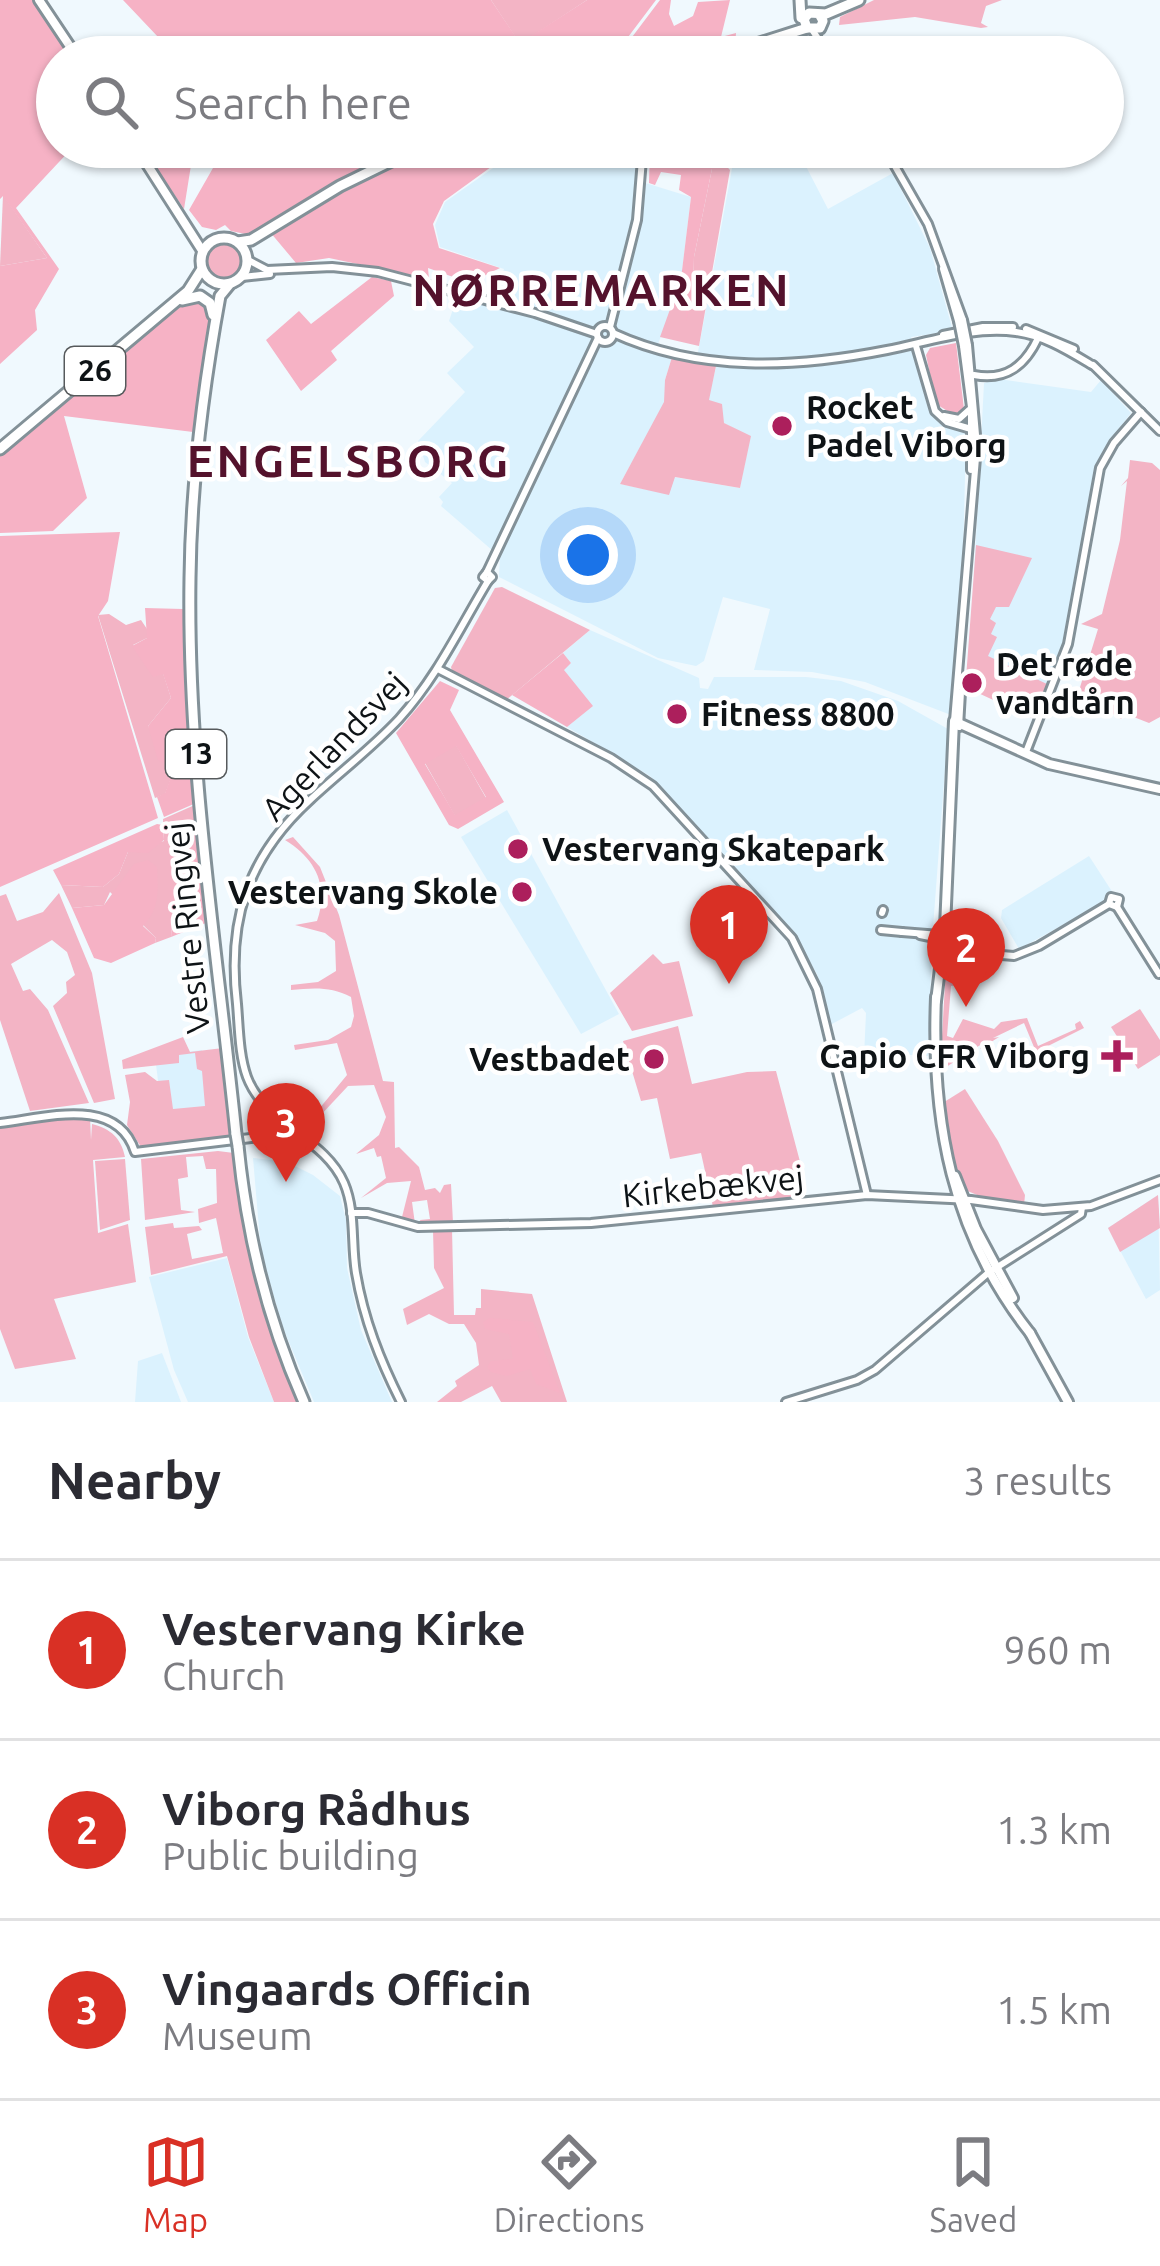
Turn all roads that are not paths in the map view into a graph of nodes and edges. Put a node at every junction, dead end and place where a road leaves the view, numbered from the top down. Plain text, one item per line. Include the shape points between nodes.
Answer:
1 (39, 0) edge
2 (802, 0) edge
3 (860, 0) edge
4 (813, 21) junction
5 (62, 36) edge
6 (772, 36) edge
7 (777, 36) edge
8 (820, 36) edge
9 (150, 168) edge
10 (377, 168) edge
11 (641, 168) edge
12 (897, 168) edge
13 (187, 223) junction
14 (262, 234) junction
15 (212, 241) junction
16 (238, 242) junction
17 (202, 252) junction
18 (247, 257) junction
19 (202, 269) junction
20 (393, 275) junction
21 (242, 277) junction
22 (213, 282) junction
23 (229, 285) junction
24 (188, 291) junction
25 (220, 296) junction
26 (140, 332) junction
27 (604, 333) junction
28 (1037, 334) junction
29 (918, 343) junction
30 (966, 346) junction
31 (973, 372) junction
32 (207, 374) junction
33 (988, 377) junction
34 (975, 394) junction
35 (970, 406) junction
36 (938, 414) junction
37 (1141, 415) junction
38 (971, 429) junction
39 (1160, 433) edge
40 (0, 449) edge
41 (973, 491) junction
42 (438, 669) junction
43 (957, 724) junction
44 (1024, 755) junction
45 (1160, 789) edge
46 (881, 930) dead end
47 (942, 936) junction
48 (1160, 974) edge
49 (1160, 983) edge
50 (281, 1120) junction
51 (0, 1123) edge
52 (1160, 1180) edge
53 (867, 1195) junction
54 (961, 1200) junction
55 (1082, 1207) junction
56 (352, 1213) junction
57 (994, 1269) junction
58 (304, 1402) edge
59 (401, 1402) edge
60 (786, 1402) edge
61 (1068, 1402) edge

1 - 5 main road
2 - 4 main road
2 - 6 main road via 798,23
3 - 4 main road
4 - 7 main road
4 - 8 street
9 - 13 main road
10 - 14 main road
11 - 27 street, Agerlandsvej via 637,220
12 - 30 street, bridge via 935,243
13 - 15 main road
13 - 17 main road
14 - 16 main road
14 - 18 main road
15 - 16 main road
15 - 17 main road
16 - 18 main road
17 - 19 main road
18 - 20 street via 267,270
18 - 21 main road
19 - 22 main road, 13
19 - 24 main road, 26
20 - 21 street
20 - 27 street
21 - 23 main road, 13
22 - 23 main road
22 - 24 main road, 26
22 - 25 main road, Vestre Ringvej / 13
23 - 25 main road, Vestre Ringvej / 13
24 - 26 main road, 26
25 - 32 main road, Vestre Ringvej / 13
26 - 32 main road, 26 via 185,298 204,298 213,314
26 - 40 main road, 26
27 - 29 street via 736,363 803,364
27 - 42 street, Agerlandsvej
28 - 29 street
28 - 33 street via 1018,368
28 - 37 street via 1067,344
29 - 36 street
30 - 31 street
30 - 35 street
31 - 33 street
31 - 34 street
32 - 58 main road, Vestre Ringvej / 13 via 193,516 196,753 257,1269
33 - 34 street
34 - 41 street
35 - 36 street via 959,418
35 - 38 street
36 - 38 street
37 - 39 street
37 - 44 street via 1100,468 1068,644
38 - 41 street
41 - 43 street
42 - 50 street, Agerlandsvej via 374,744 285,826 239,908 232,958 244,1066 259,1100
42 - 53 street via 653,786 792,938 817,989
43 - 44 main road
43 - 47 main road
44 - 45 main road
46 - 47 street
47 - 48 street via 996,956 1018,955 1113,906
47 - 54 main road via 934,1075
48 - 49 street
50 - 51 street via 259,1138 135,1152 123,1128 104,1116
50 - 56 street, Agerlandsvej via 332,1163
52 - 55 street
53 - 54 street, Kirkebækvej
53 - 56 street, Kirkebækvej via 591,1223 418,1227
54 - 55 street, Kirkebækvej
54 - 57 main road
55 - 57 street
56 - 59 street, Agerlandsvej via 363,1309
57 - 60 street via 875,1370
57 - 61 main road

